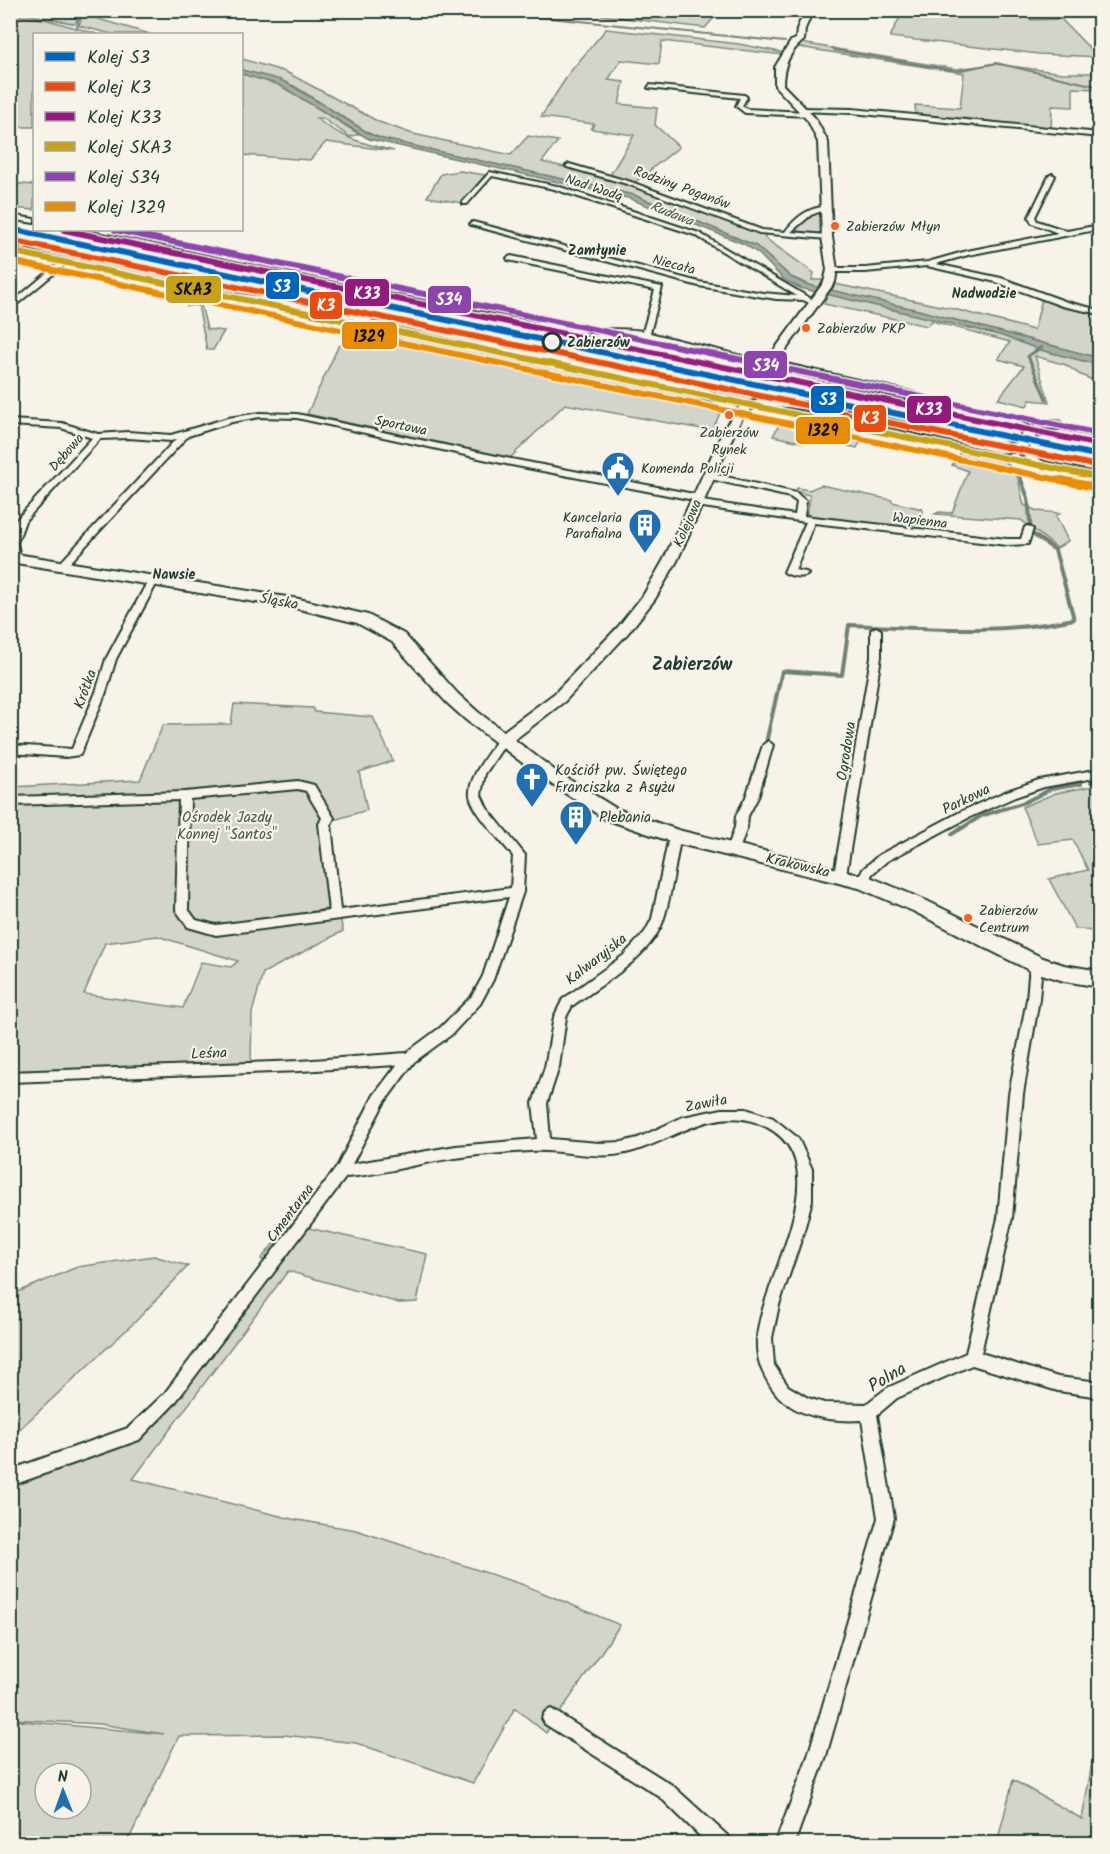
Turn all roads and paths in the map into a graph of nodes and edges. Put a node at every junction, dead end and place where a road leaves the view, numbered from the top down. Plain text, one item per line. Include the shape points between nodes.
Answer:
1 (810, 10) edge
2 (650, 87) dead end
3 (805, 112) junction
4 (1100, 135) edge
5 (569, 166) dead end
6 (1052, 176) dead end
7 (465, 203) dead end
8 (825, 208) junction
9 (10, 217) edge
10 (33, 221) edge
11 (473, 224) dead end
12 (1100, 227) edge
13 (81, 231) edge
14 (1068, 233) junction
15 (786, 235) junction
16 (827, 237) junction
17 (10, 249) edge
18 (511, 258) dead end
19 (929, 264) junction
20 (832, 270) junction
21 (802, 298) junction
22 (815, 301) junction
23 (10, 308) edge
24 (1100, 312) edge
25 (646, 334) junction
26 (771, 364) junction
27 (10, 422) edge
28 (1029, 433) junction
29 (184, 436) junction
30 (98, 437) junction
31 (1100, 442) edge
32 (1018, 448) junction
33 (709, 476) junction
34 (1100, 477) edge
35 (697, 500) junction
36 (798, 519) junction
37 (811, 520) junction
38 (1028, 529) dead end
39 (13, 557) edge
40 (64, 564) junction
41 (803, 574) dead end
42 (154, 579) junction
43 (876, 630) dead end
44 (503, 740) junction
45 (768, 745) dead end
46 (10, 749) edge
47 (1100, 773) edge
48 (185, 796) junction
49 (10, 801) edge
50 (675, 836) junction
51 (734, 850) junction
52 (840, 875) junction
53 (863, 882) junction
54 (517, 892) junction
55 (335, 915) junction
56 (1036, 964) junction
57 (1100, 979) edge
58 (409, 1058) junction
59 (10, 1077) edge
60 (544, 1144) junction
61 (342, 1171) junction
62 (972, 1358) junction
63 (1100, 1390) edge
64 (869, 1412) junction
65 (10, 1478) edge
66 (551, 1718) dead end
67 (722, 1844) edge
68 (784, 1844) edge

1 - 3 street via 797,43 779,67 779,86
2 - 3 street via 744,97 739,106 745,111
3 - 4 street via 852,111
3 - 8 street via 823,142
5 - 15 street, Rodziny Poganów via 629,183 761,232
6 - 14 street via 1032,217 1034,222
7 - 21 street, Nad Wodą via 490,174 555,187 697,234
8 - 15 street via 810,213
8 - 16 street
9 - 10 street
11 - 21 street, Niecała via 699,284
12 - 14 street
13 - 25 street via 569,330
14 - 19 street
15 - 16 street, Rodziny Poganów
16 - 20 street
17 - 23 street via 65,261
18 - 25 street via 658,289
19 - 20 street
19 - 24 street via 999,280
20 - 22 street via 829,282
21 - 22 street, Nad Wodą
22 - 26 street
25 - 26 street
26 - 28 street via 1013,423
27 - 30 street, Dębowa via 62,426
28 - 31 street via 1062,434
28 - 32 street via 1027,444
29 - 30 street, Sportowa
29 - 35 street, Sportowa via 231,420 260,415 297,416
29 - 40 street
30 - 39 street, Dębowa via 21,520 12,543
32 - 33 street, Kolejowa via 1003,449 888,422 763,401 740,412
32 - 34 street via 1041,464
33 - 35 street, Kolejowa
33 - 36 street via 793,495 802,501
35 - 36 street, Wapienna
35 - 44 street, Kolejowa via 670,561 650,596 623,630 561,697
36 - 37 street, Wapienna
37 - 38 street, Wapienna via 1018,543 1025,542
37 - 41 street via 789,572
39 - 40 main road, Śląska
40 - 42 main road, Śląska
42 - 44 main road, Śląska via 350,615 379,627 412,651 452,698
42 - 46 street, Krótka via 111,659 76,752
43 - 52 street, Ogrodowa via 876,657
44 - 50 main road, Krakowska via 597,807
44 - 54 street, Cmentarna via 480,774 475,795 482,810 519,855
45 - 51 street
47 - 53 street, Parkowa via 1043,783 966,814 883,858 867,872
48 - 49 street
48 - 55 street via 298,785 310,788 328,818 325,824
48 - 55 street via 182,910 192,924 216,930
50 - 51 main road, Krakowska
50 - 60 street, Kalwaryjska via 658,919 650,935 628,958 567,1003 560,1017 552,1067 540,1103
51 - 52 main road, Krakowska
52 - 53 main road, Krakowska
53 - 56 main road, Krakowska
54 - 55 street
54 - 58 street, Cmentarna via 489,976 476,1000 446,1031
56 - 57 main road, Krakowska
56 - 62 street via 1016,1094 1005,1218
58 - 59 street, Leśna via 310,1066
58 - 61 street, Cmentarna via 379,1100
60 - 61 street, Zawiła via 445,1154
60 - 64 street, Zawiła via 621,1148 709,1116 740,1114 778,1128 801,1156 805,1186 766,1326 763,1348 767,1372 777,1386 806,1406 834,1414
61 - 65 street, Cmentarna via 169,1399 133,1434
62 - 63 street via 1058,1384
62 - 64 street, Polna via 892,1393
64 - 68 street, Polna via 886,1518 817,1756
66 - 67 street via 666,1791

